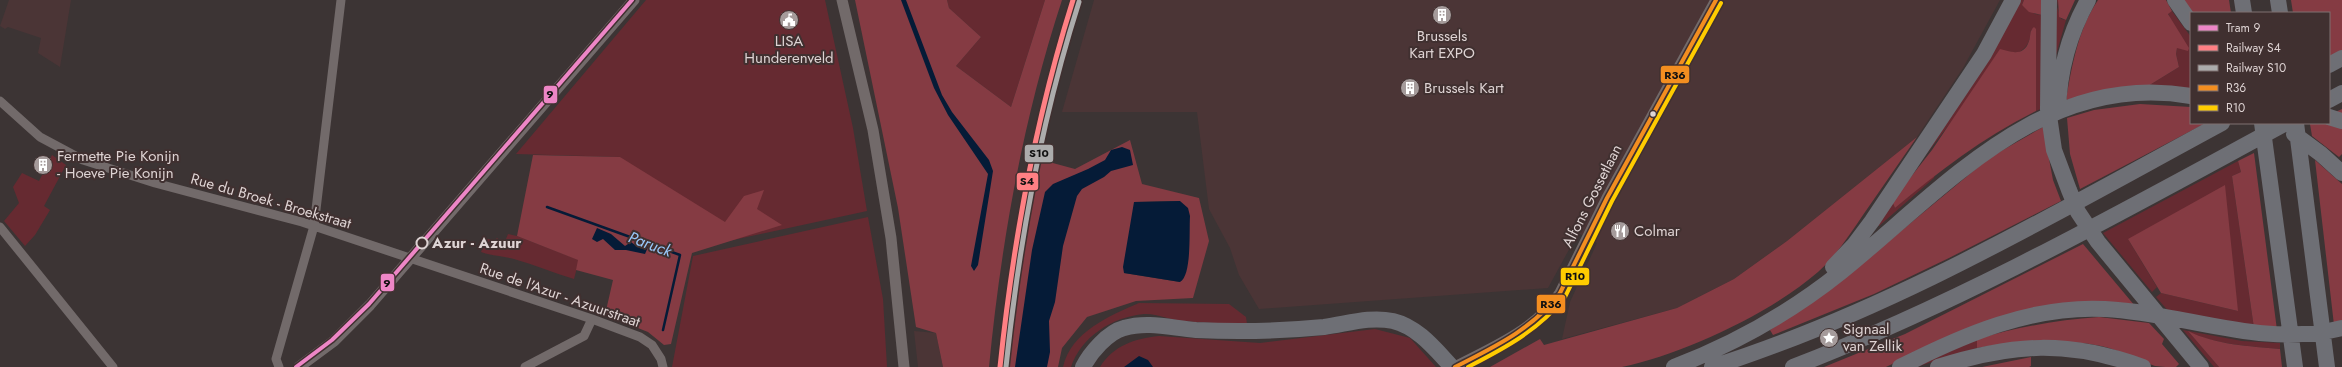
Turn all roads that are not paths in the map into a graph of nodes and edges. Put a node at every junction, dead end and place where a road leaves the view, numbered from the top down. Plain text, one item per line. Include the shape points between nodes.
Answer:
1 (341, 0) edge
2 (634, 0) edge
3 (842, 0) edge
4 (1716, 0) edge
5 (2014, 0) edge
6 (2048, 0) edge
7 (2088, 0) edge
8 (2175, 0) edge
9 (2242, 0) edge
10 (2278, 0) edge
11 (2244, 12) edge
12 (2280, 12) edge
13 (2190, 22) edge
14 (2342, 58) edge
15 (2330, 65) edge
16 (2342, 93) edge
17 (2190, 96) edge
18 (2330, 99) edge
19 (1, 105) edge
20 (2330, 117) edge
21 (2342, 121) edge
22 (2220, 124) edge
23 (2262, 124) edge
24 (2276, 124) edge
25 (2284, 124) edge
26 (2296, 124) edge
27 (2064, 173) junction
28 (2342, 174) edge
29 (314, 226) junction
30 (0, 227) edge
31 (411, 259) junction
32 (1803, 300) junction
33 (592, 319) junction
34 (2342, 328) edge
35 (2326, 361) edge
36 (2294, 363) edge
37 (113, 367) edge
38 (279, 367) edge
39 (299, 367) edge
40 (525, 367) edge
41 (663, 367) edge
42 (904, 367) edge
43 (1083, 367) edge
44 (1453, 367) edge
45 (1674, 367) edge
46 (1712, 367) edge
47 (1793, 367) edge
48 (1900, 367) edge
49 (1938, 367) edge
50 (2143, 367) edge
51 (2201, 367) edge

1 - 29 street
2 - 31 street
3 - 42 street via 876,145 891,238
4 - 44 street, Alfons Gossetlaan via 1607,198 1551,307 1543,316 1518,333
5 - 32 highway via 1984,54 1872,221 1845,254 1807,288
6 - 27 highway via 2048,109 2054,150
7 - 27 highway via 2073,32 2062,69 2057,122
8 - 13 highway
9 - 11 highway
10 - 12 highway
14 - 15 highway
16 - 18 highway
17 - 32 highway via 2170,92 2112,96 2085,102 2029,124 1978,156 1841,272
19 - 29 street, Rue du Broek - Broekstraat via 40,137 83,160
20 - 21 highway
22 - 46 highway via 1987,250 1905,290 1820,328
23 - 36 highway
24 - 28 highway via 2306,142
25 - 47 highway via 2016,266 1895,326
26 - 35 highway
27 - 51 highway via 2078,212 2098,242
29 - 31 street, Rue du Broek - Broekstraat
29 - 38 street via 276,359
30 - 37 street
31 - 33 street, Rue de l'Azur - Azuurstraat
31 - 39 street via 355,321 334,341
32 - 45 highway via 1754,330
33 - 40 street via 584,336
33 - 41 street, Rue de l'Azur - Azuurstraat via 640,337 652,346
34 - 48 highway via 2313,334 2273,335 2131,312 2075,309 2005,322 1943,345
43 - 44 highway via 1088,356 1099,344 1122,328 1146,324 1195,330 1253,331 1324,327 1351,321 1379,320 1394,321 1413,330 1430,342
49 - 50 highway via 1969,357 2006,350 2053,347 2112,356

